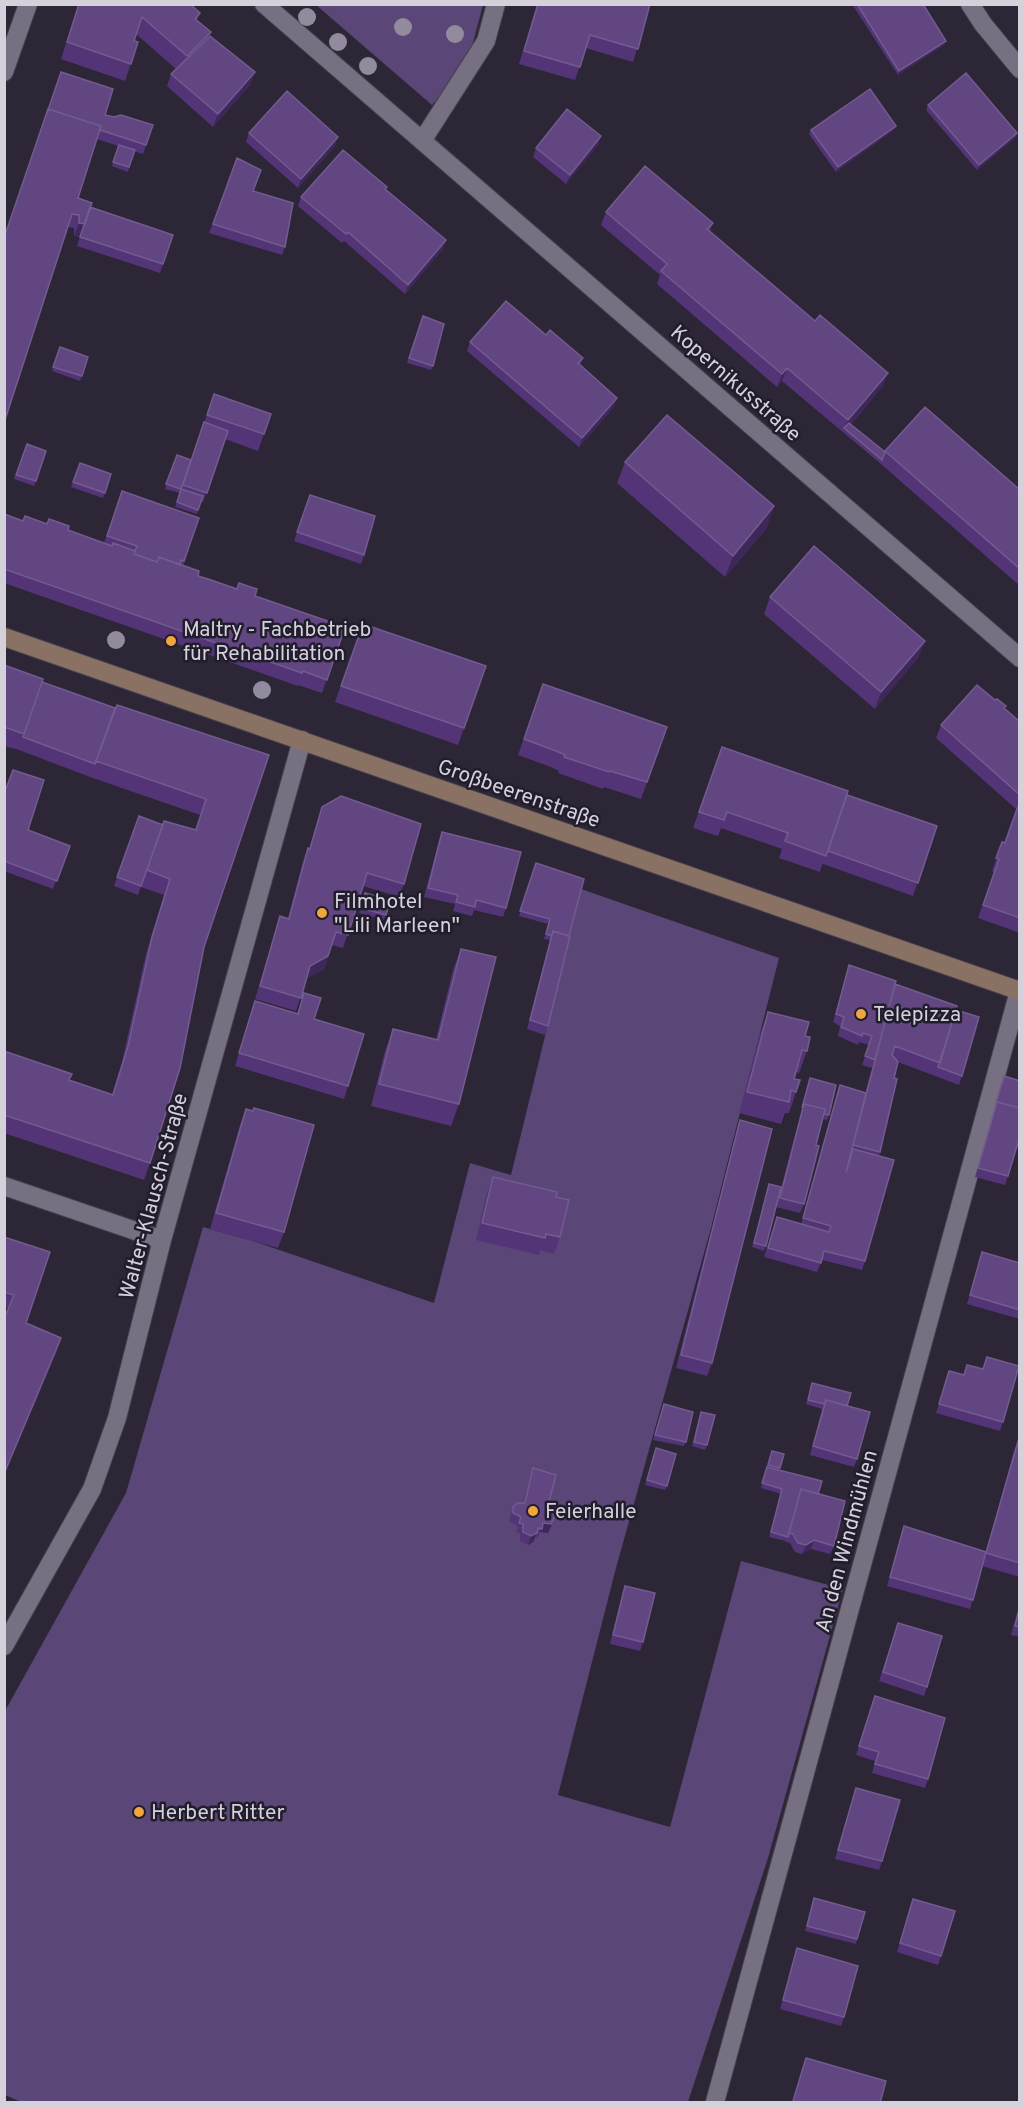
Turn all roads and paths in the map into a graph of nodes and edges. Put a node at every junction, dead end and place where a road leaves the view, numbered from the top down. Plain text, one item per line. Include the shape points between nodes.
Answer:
1 (28, 4) edge
2 (264, 4) edge
3 (496, 4) edge
4 (970, 4) edge
5 (1020, 69) edge
6 (4, 72) edge
7 (422, 141) junction
8 (4, 638) edge
9 (1020, 658) edge
10 (302, 740) junction
11 (1020, 991) edge
12 (4, 1186) edge
13 (162, 1240) junction
14 (4, 1646) edge
15 (715, 2103) edge

1 - 6 street
2 - 7 street, Kopernikusstraße
3 - 7 street via 486,41
4 - 5 street
7 - 9 street, Kopernikusstraße
8 - 10 street, Großbeerenstraße
10 - 11 street, Großbeerenstraße
10 - 13 street, Walter-Klausch-Straße
11 - 15 street, An den Windmühlen
12 - 13 street
13 - 14 street, Walter-Klausch-Straße via 117,1418 92,1489

